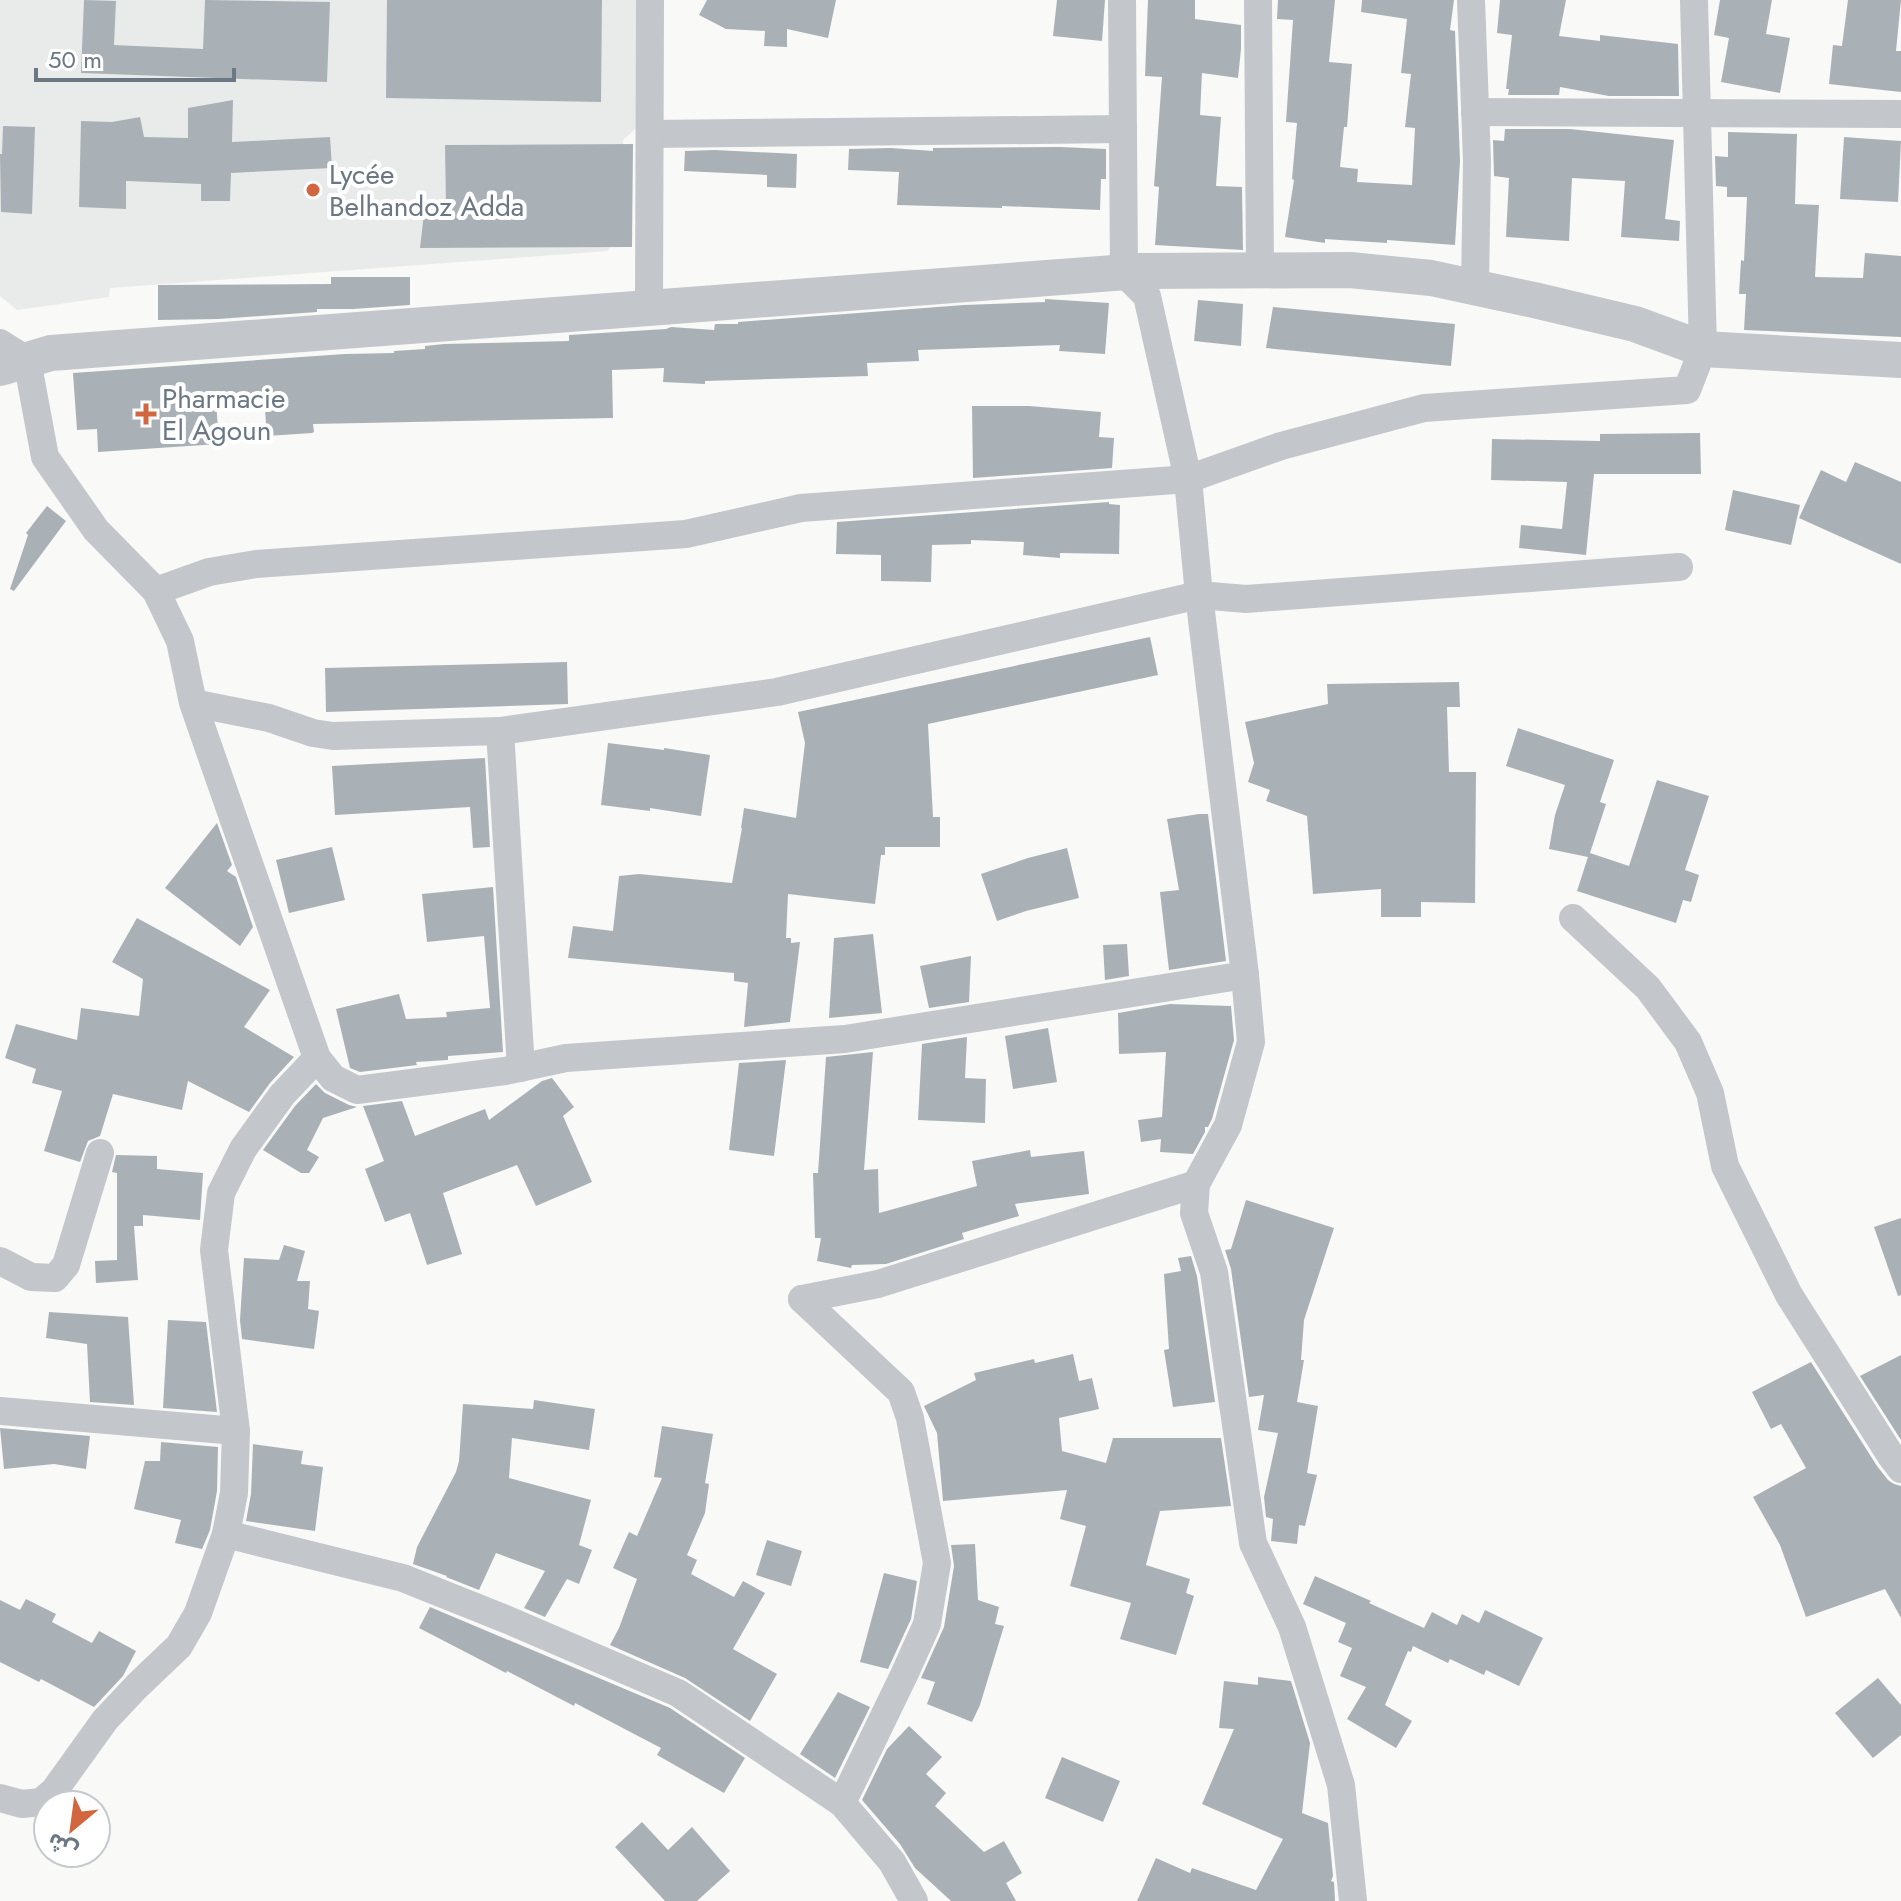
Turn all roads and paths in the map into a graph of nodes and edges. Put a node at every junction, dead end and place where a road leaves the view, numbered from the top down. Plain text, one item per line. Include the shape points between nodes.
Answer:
1 (650, 0) edge
2 (1122, 0) edge
3 (1258, 0) edge
4 (1471, 0) edge
5 (1694, 0) edge
6 (1475, 112) junction
7 (1696, 113) junction
8 (1901, 114) edge
9 (1123, 129) junction
10 (650, 134) junction
11 (1260, 271) junction
12 (1124, 273) junction
13 (1475, 287) junction
14 (649, 308) junction
15 (1703, 349) junction
16 (9, 357) edge
17 (1901, 360) edge
18 (1188, 479) junction
19 (1679, 567) dead end
20 (156, 591) junction
21 (1199, 595) junction
22 (193, 703) junction
23 (500, 731) junction
24 (1573, 918) dead end
25 (1245, 975) junction
26 (317, 1058) junction
27 (521, 1068) junction
28 (100, 1153) dead end
29 (1196, 1184) junction
30 (0, 1261) edge
31 (0, 1411) edge
32 (236, 1431) junction
33 (1901, 1469) edge
34 (226, 1534) junction
35 (0, 1798) edge
36 (842, 1803) junction
37 (914, 1901) edge
38 (1353, 1901) edge

1 - 10 street
2 - 9 street
3 - 11 street
4 - 6 street
5 - 7 street
6 - 7 street
6 - 13 street
7 - 8 street
7 - 15 street
9 - 10 street
9 - 12 street
10 - 14 street
11 - 12 street
11 - 13 street via 1350,270
12 - 14 street
12 - 18 street via 1147,296
13 - 15 street via 1635,324
14 - 16 street
15 - 17 street
15 - 18 street via 1687,390 1424,408 1281,446
16 - 20 street via 45,457 96,530
18 - 20 street via 801,508 686,534 256,564 209,572
18 - 21 street
19 - 21 street via 1246,599
20 - 22 street via 180,641
21 - 23 street via 777,692
21 - 25 street
22 - 23 street via 333,736
22 - 26 street
23 - 27 street
24 - 33 street via 1648,988 1688,1042 1710,1093 1725,1166 1789,1295
25 - 27 street via 845,1039 566,1058
25 - 29 street via 1251,1042 1228,1125
26 - 27 street via 333,1078 357,1090
26 - 32 street via 243,1149 221,1193 214,1250
28 - 30 street via 66,1265 55,1278 31,1277
29 - 36 street via 878,1284 802,1299 901,1392 937,1563 927,1624
29 - 38 street via 1194,1213 1214,1272 1253,1543 1292,1627 1341,1785
31 - 32 street
32 - 34 street via 234,1493
34 - 35 street via 198,1613 179,1646 105,1720 54,1791 41,1802
34 - 36 street via 403,1578 678,1693
36 - 37 street via 892,1862

